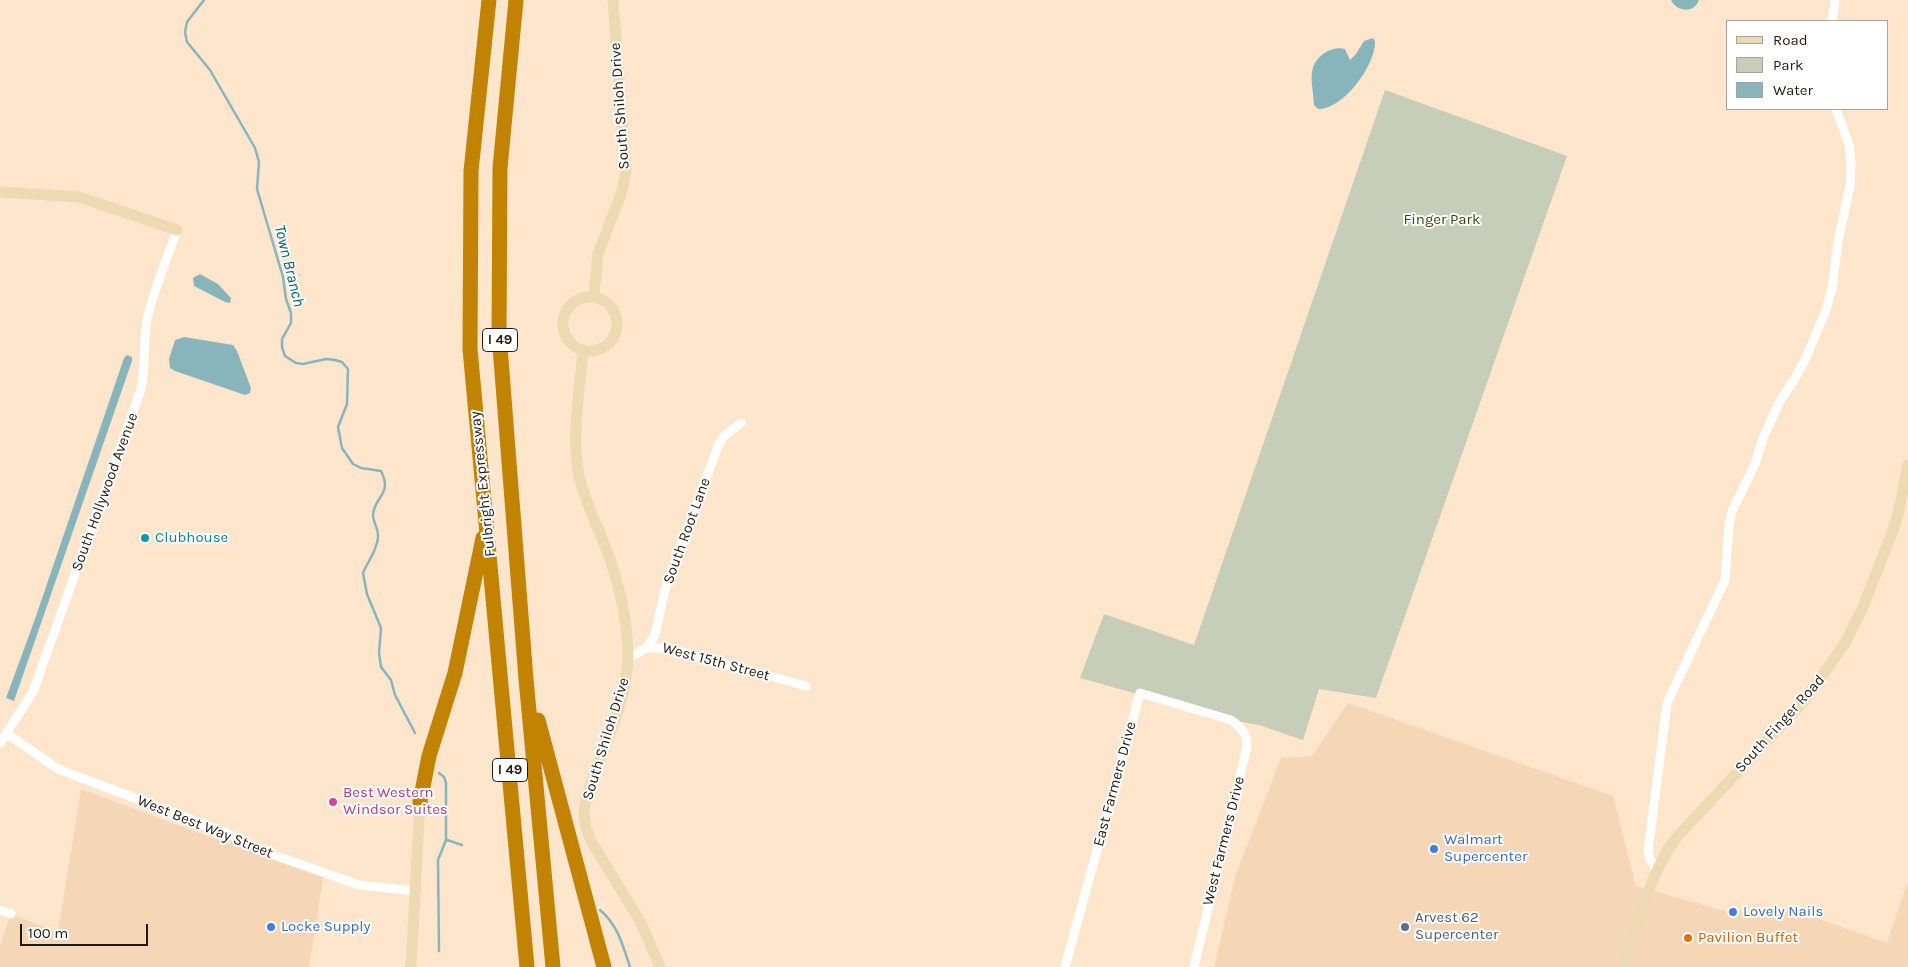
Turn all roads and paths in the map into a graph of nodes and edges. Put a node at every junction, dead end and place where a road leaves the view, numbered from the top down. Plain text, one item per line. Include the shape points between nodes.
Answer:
1 (489, 0) edge
2 (516, 0) edge
3 (613, 0) edge
4 (1835, 0) edge
5 (1832, 20) edge
6 (1836, 110) edge
7 (0, 192) edge
8 (177, 230) joint
9 (594, 296) junction
10 (583, 350) junction
11 (742, 423) dead end
12 (1908, 465) edge
13 (487, 522) junction
14 (646, 648) junction
15 (628, 658) junction
16 (526, 679) junction
17 (806, 686) dead end
18 (1231, 720) joint
19 (6, 733) junction
20 (0, 743) edge
21 (420, 802) joint
22 (1656, 870) junction
23 (415, 892) junction
24 (0, 910) edge
25 (11, 914) dead end
26 (411, 967) edge
27 (527, 967) edge
28 (552, 967) edge
29 (604, 967) edge
30 (660, 967) edge
31 (1065, 967) edge
32 (1194, 967) edge
33 (1624, 967) edge

1 - 13 highway, Fulbright Expressway / I 49 via 471,172 470,340
2 - 16 highway, Fulbright Expressway / I 49 via 500,168 499,334
3 - 9 street, South Shiloh Drive via 626,171 622,191 598,254
4 - 5 street
6 - 22 street via 1849,145 1851,163 1832,288 1805,360 1780,401 1732,511 1726,580 1667,703 1648,851
7 - 8 street via 79,197
8 - 19 street, South Hollywood Avenue via 147,319 141,389 36,686
9 - 10 street via 570,305 563,321 566,338
9 - 10 street via 610,305 618,322 617,331 606,346 598,350
10 - 15 street, South Shiloh Drive via 576,440 579,474 613,569 624,619
11 - 14 street, South Root Lane via 727,433 718,446 665,590 655,635
12 - 22 street, South Finger Road via 1892,532 1863,607 1844,645 1803,702 1676,838
13 - 21 highway via 455,673 429,756
13 - 27 highway, Fulbright Expressway / I 49
14 - 15 street, West 15th Street
14 - 17 street, West 15th Street via 668,648
15 - 30 street, South Shiloh Drive via 624,690 586,798 585,821 592,843 640,921
16 - 28 highway, Fulbright Expressway / I 49
16 - 29 highway
18 - 31 street, East Farmers Drive via 1140,693
18 - 32 street, West Farmers Drive via 1247,737 1247,747
19 - 20 street, South Hollywood Avenue
19 - 23 street, West Best Way Street via 58,769 227,833 257,849 359,885
21 - 23 street
22 - 33 street, South Finger Road
23 - 26 street
24 - 25 street

